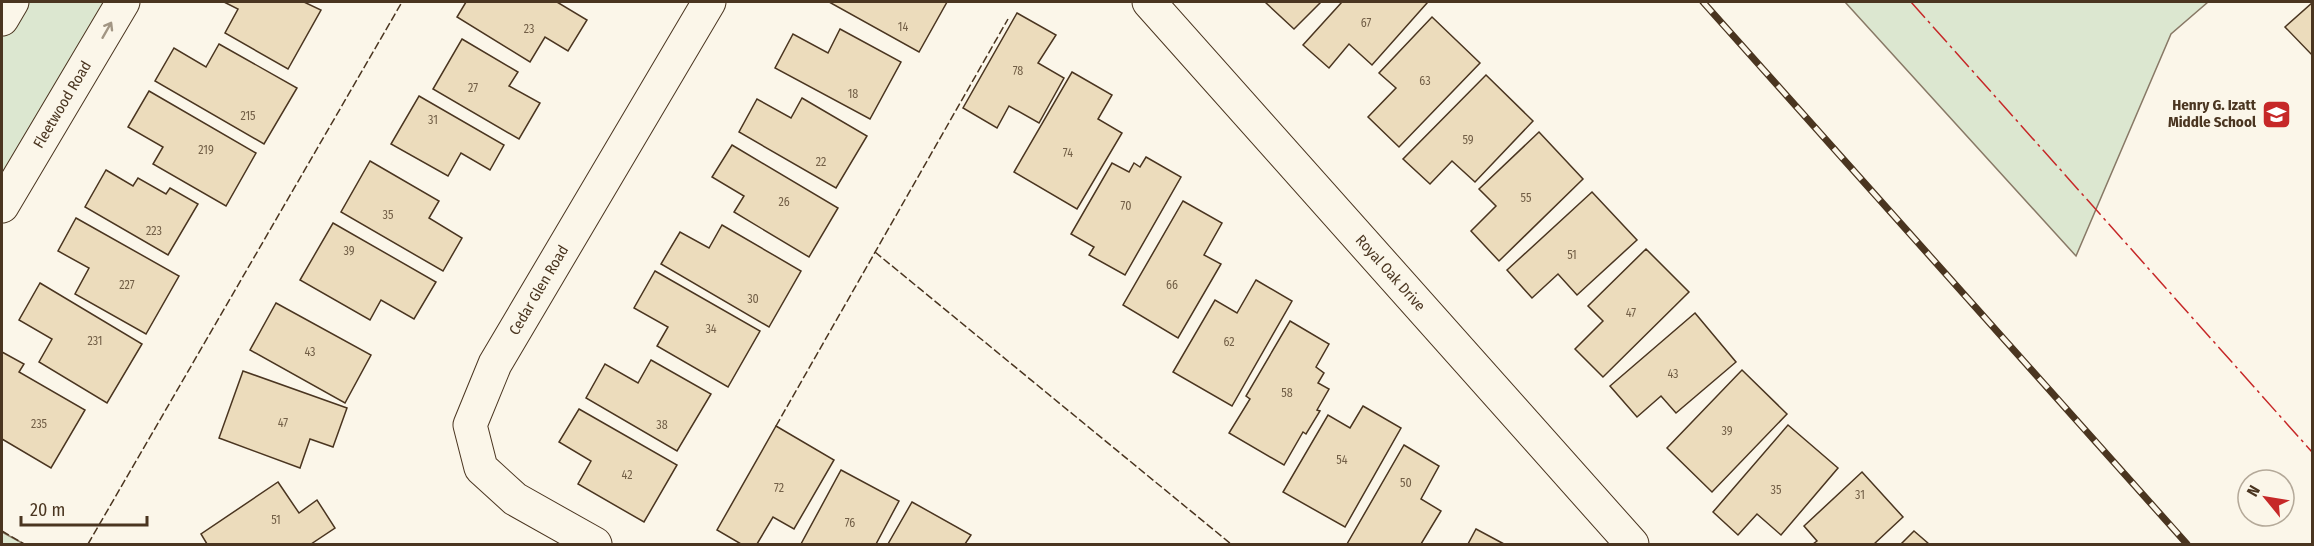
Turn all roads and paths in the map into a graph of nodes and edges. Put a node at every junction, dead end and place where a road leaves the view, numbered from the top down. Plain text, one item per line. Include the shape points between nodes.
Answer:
1 (12, 2) edge
2 (123, 2) edge
3 (709, 2) edge
4 (1149, 2) edge
5 (2, 19) edge
6 (2, 206) edge
7 (595, 544) edge
8 (1632, 544) edge

1 - 5 street
6 -> 2 street, Fleetwood Road
3 - 7 street, Cedar Glen Road via 495,364 470,425 481,468 515,498
4 - 8 street, Royal Oak Drive

